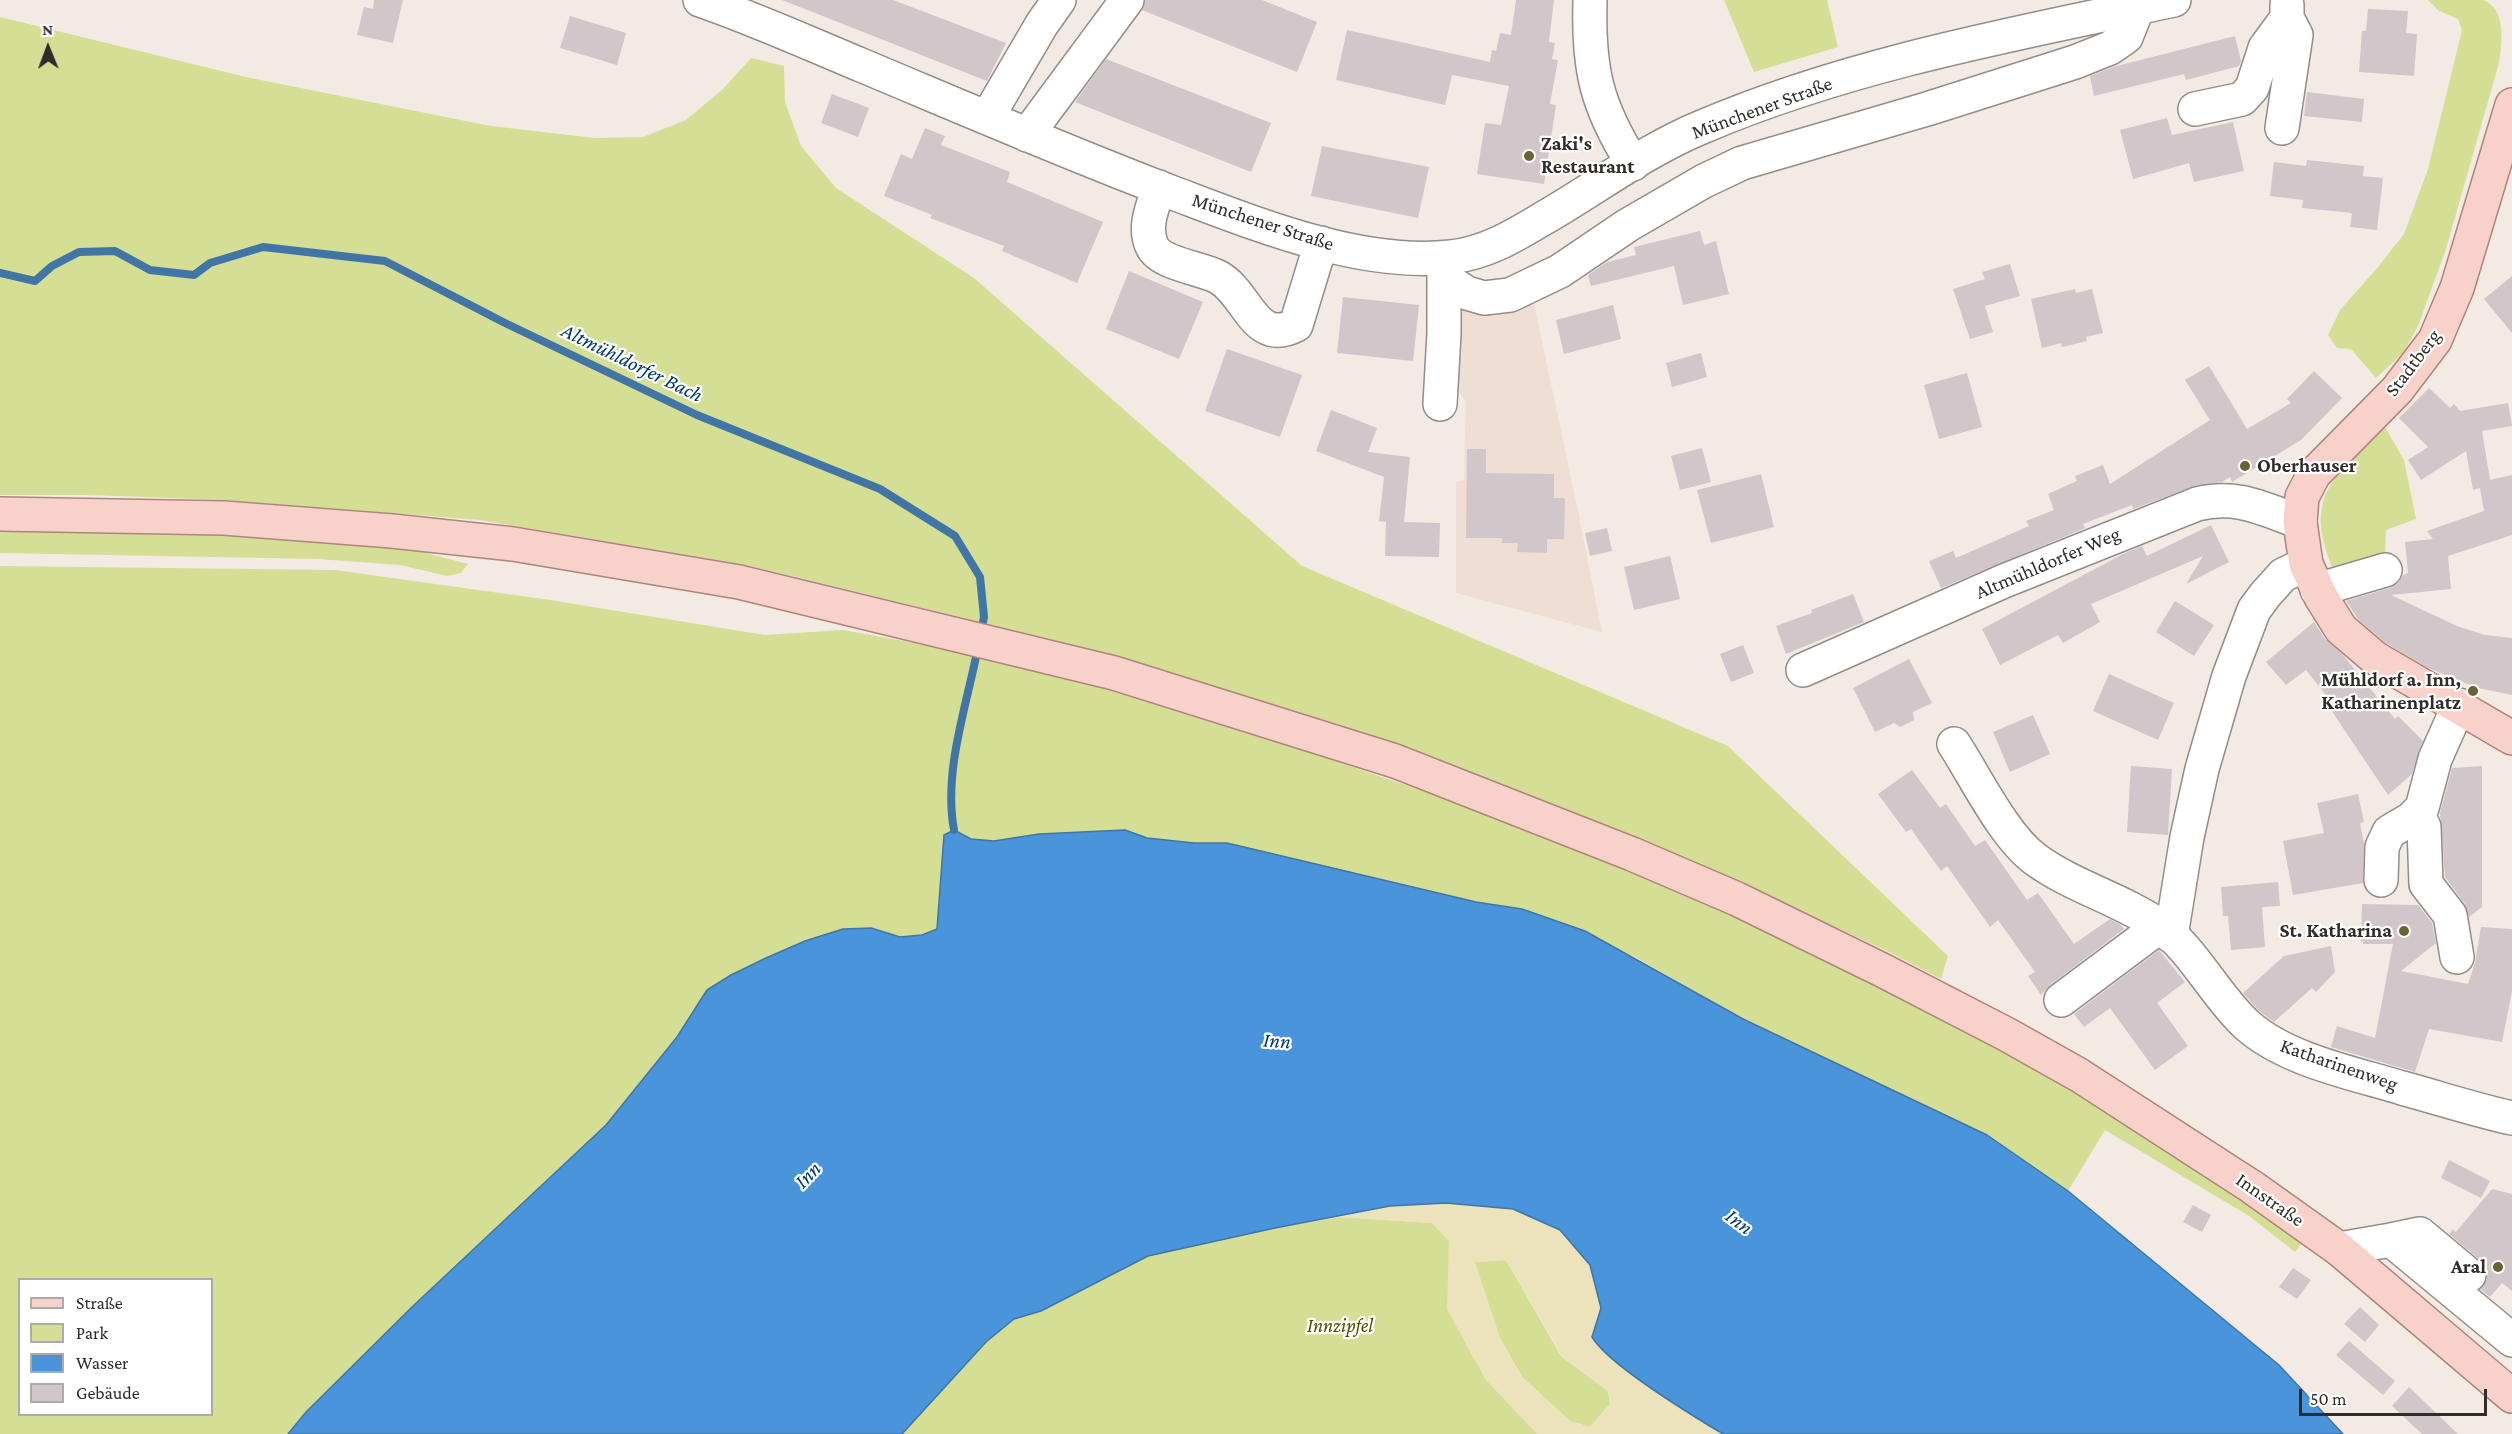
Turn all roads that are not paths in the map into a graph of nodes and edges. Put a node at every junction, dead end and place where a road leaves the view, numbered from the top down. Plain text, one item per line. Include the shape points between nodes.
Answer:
1 (1059, 0) edge
2 (1127, 0) edge
3 (1590, 0) edge
4 (712, 2) edge
5 (2156, 3) edge
6 (2287, 9) edge
7 (2512, 105) edge
8 (2195, 109) dead end
9 (987, 118) junction
10 (2282, 128) dead end
11 (1027, 135) junction
12 (1633, 164) junction
13 (1158, 187) junction
14 (1321, 243) junction
15 (1444, 268) junction
16 (1440, 404) dead end
17 (0, 514) edge
18 (2300, 522) junction
19 (2385, 570) dead end
20 (2312, 577) junction
21 (1803, 670) dead end
22 (2459, 705) junction
23 (2512, 738) edge
24 (1954, 744) dead end
25 (2417, 813) junction
26 (2381, 880) dead end
27 (2165, 931) junction
28 (2457, 957) dead end
29 (2061, 1000) dead end
30 (2512, 1118) edge
31 (2391, 1240) junction
32 (2339, 1249) junction
33 (2512, 1311) edge
34 (2512, 1340) edge
35 (2512, 1396) edge

1 - 9 street
2 - 11 street
3 - 12 street via 1591,58 1599,98 1613,132
4 - 9 street, Münchener Straße
5 - 12 street, Münchener Straße via 2012,34 1797,92 1697,129
5 - 15 street, Münchener Straße via 2126,37 2075,62 1742,163 1628,225 1560,271 1510,295 1484,298 1467,293
6 - 8 street via 2265,48 2252,88 2242,99
6 - 10 street via 2296,35
7 - 18 main road, Stadtberg via 2464,267 2435,340 2397,390 2313,474 2302,497
9 - 11 street, Münchener Straße
11 - 13 street, Münchener Straße
12 - 15 street, Münchener Straße via 1491,248
13 - 14 street, Münchener Straße
13 - 14 street via 1148,234 1153,249 1168,259 1218,277 1233,288 1267,330 1276,332 1296,325
14 - 15 street, Münchener Straße via 1422,259
15 - 16 street
17 - 32 main road, Innstraße via 224,518 513,544 739,582 1114,673 1251,715 1395,761 1632,854 1737,899 1882,970 2079,1075 2252,1187
18 - 20 main road, Stadtberg
18 - 21 street, Altmühldorfer Weg via 2244,502 2225,499 2197,504 2004,581
19 - 20 street
20 - 22 main road via 2336,622 2355,643 2398,673
20 - 27 street via 2283,575 2254,610 2229,676 2202,769
22 - 23 main road
22 - 25 street
24 - 27 street, Katharinenweg via 2010,833 2029,854
25 - 26 street via 2389,832 2382,847
25 - 28 street via 2424,827 2426,884 2450,915
27 - 29 street
27 - 30 street, Katharinenweg via 2238,1016 2276,1044 2341,1070
31 - 32 street
31 - 33 street via 2420,1234
31 - 34 street
32 - 35 main road, Innstraße

